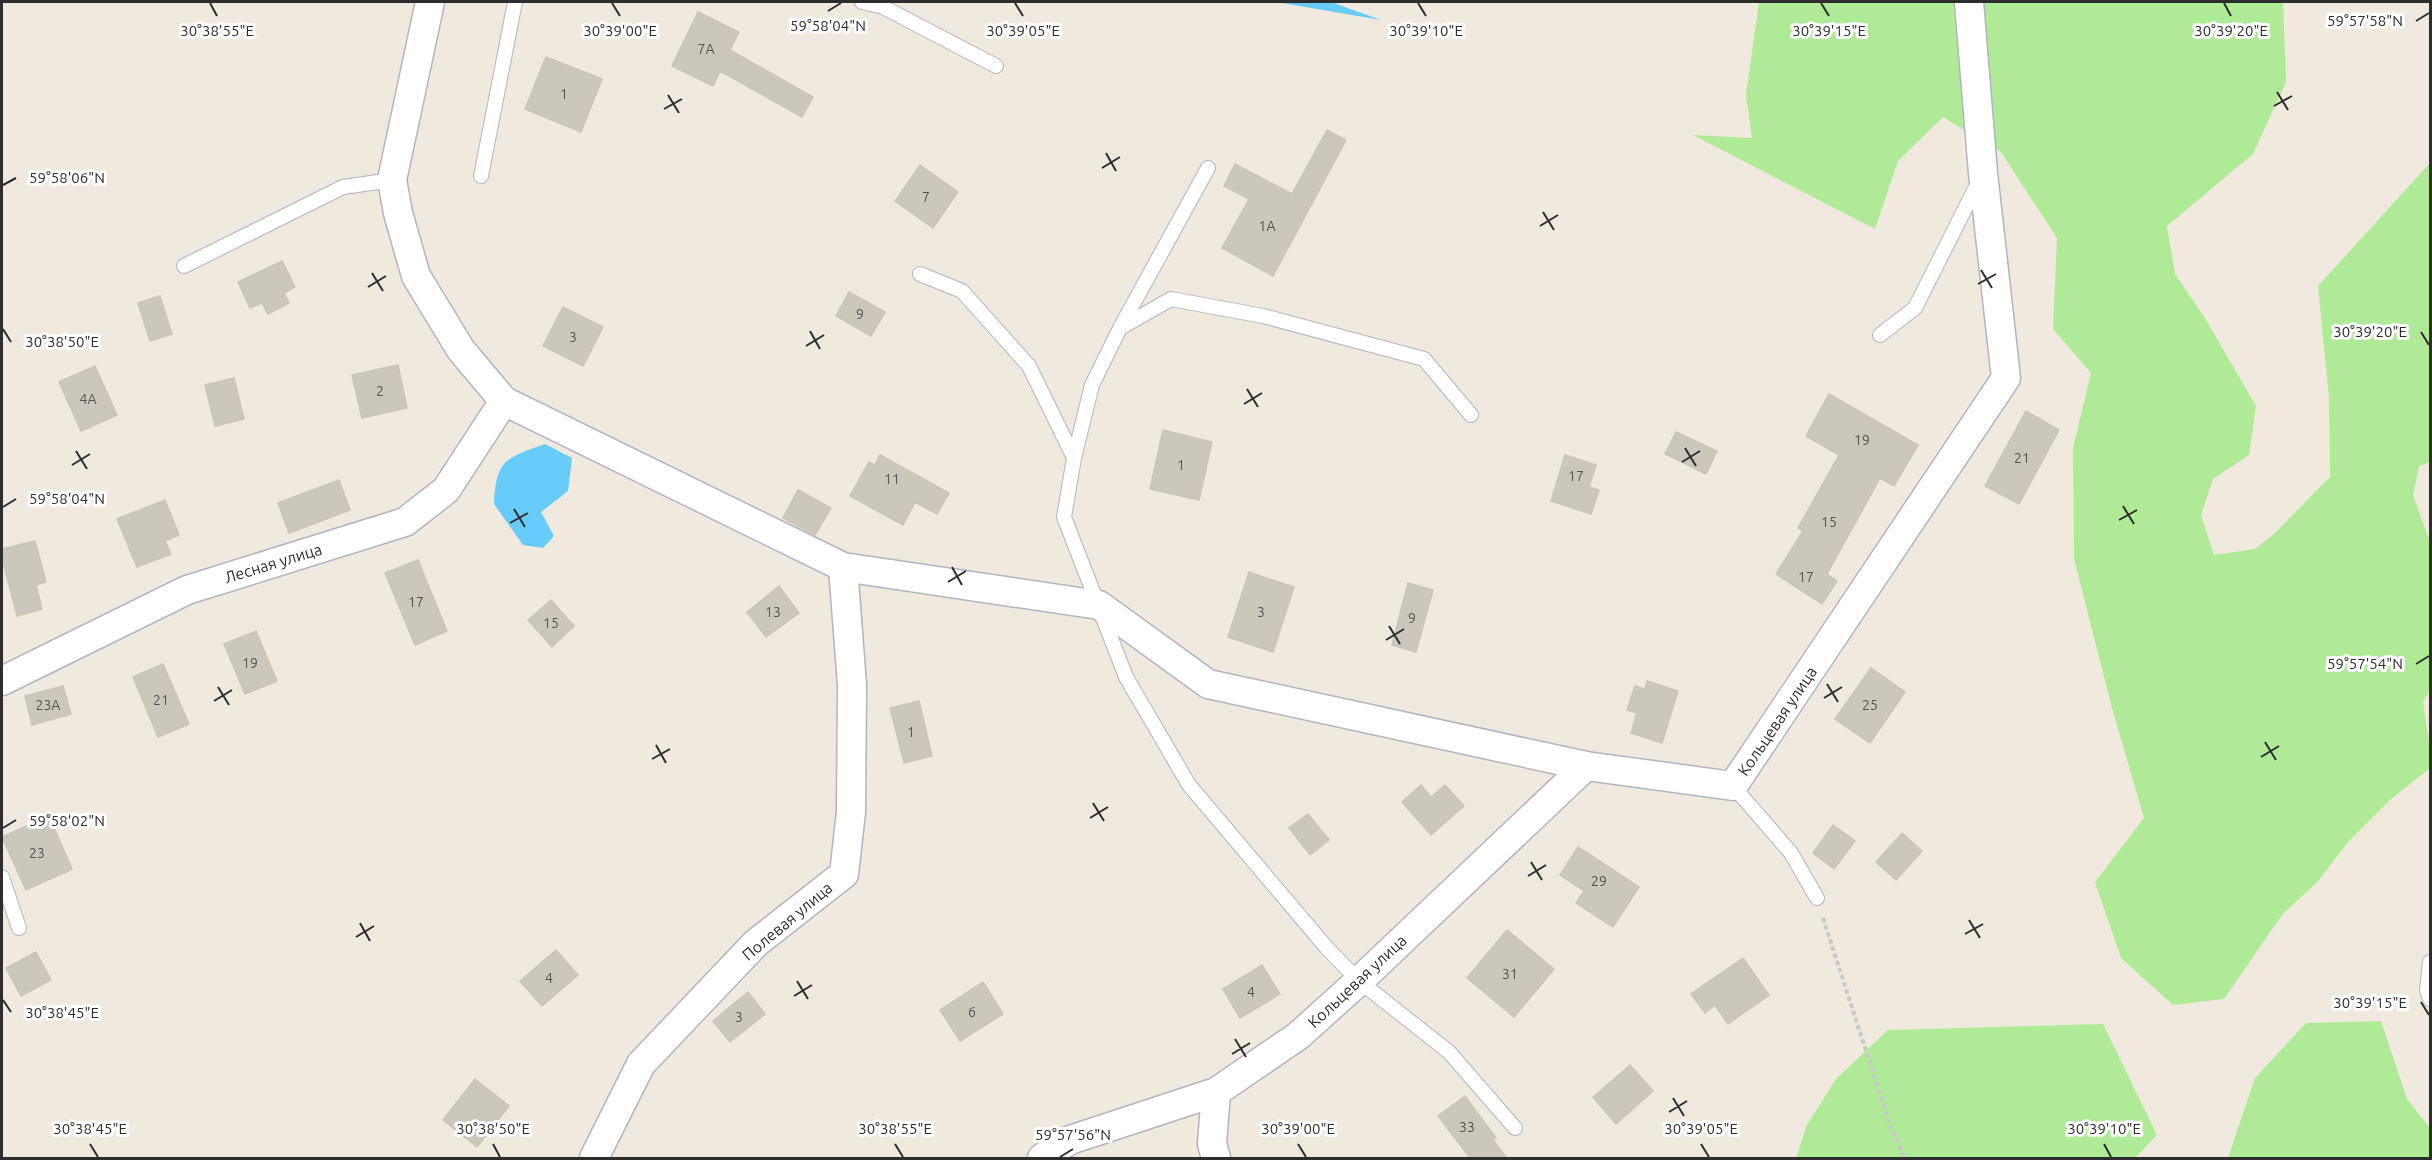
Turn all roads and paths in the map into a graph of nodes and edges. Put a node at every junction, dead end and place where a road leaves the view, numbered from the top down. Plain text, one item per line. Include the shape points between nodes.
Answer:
1 (430, 2) edge
2 (515, 2) edge
3 (862, 2) edge
4 (1969, 2) edge
5 (996, 66) dead end
6 (1208, 168) dead end
7 (1983, 173) junction
8 (481, 176) dead end
9 (392, 180) junction
10 (184, 266) dead end
11 (920, 274) dead end
12 (1120, 328) junction
13 (1880, 336) dead end
14 (504, 401) junction
15 (1471, 415) dead end
16 (1074, 458) junction
17 (843, 567) junction
18 (1099, 605) junction
19 (2, 681) edge
20 (1587, 766) junction
21 (1734, 786) junction
22 (2, 877) edge
23 (1817, 898) joint
24 (19, 928) dead end
25 (2430, 962) edge
26 (1359, 981) junction
27 (2430, 999) edge
28 (1216, 1092) junction
29 (1515, 1128) dead end
30 (594, 1158) edge
31 (1042, 1158) edge
32 (1216, 1158) edge
33 (1905, 1158) edge

1 - 9 street
2 - 8 lane
3 - 5 lane via 883,7
4 - 7 street, Кольцевая улица
6 - 12 lane
7 - 13 lane via 1915,308
7 - 21 street, Кольцевая улица via 2006,378
9 - 10 lane via 344,188
9 - 14 street via 416,276 461,350
11 - 16 lane via 962,291 1029,366
12 - 15 lane via 1171,299 1263,316 1424,359
12 - 16 lane via 1092,385
14 - 17 street
14 - 19 street, Лесная улица via 446,490 405,522 187,590
16 - 18 lane via 1064,517
17 - 18 street
17 - 30 street, Полевая улица via 852,685 851,812 844,874 756,943 641,1064
18 - 20 street via 1208,684
18 - 26 lane via 1126,677 1189,785
20 - 21 street, Кольцевая улица
20 - 26 street, Кольцевая улица
21 - 23 lane via 1791,853
22 - 24 lane
23 - 33 path via 1891,1128
25 - 27 lane
26 - 28 street, Кольцевая улица via 1298,1036
26 - 29 lane via 1449,1052
28 - 31 street, Кольцевая улица via 1070,1140
28 - 32 street via 1212,1144

